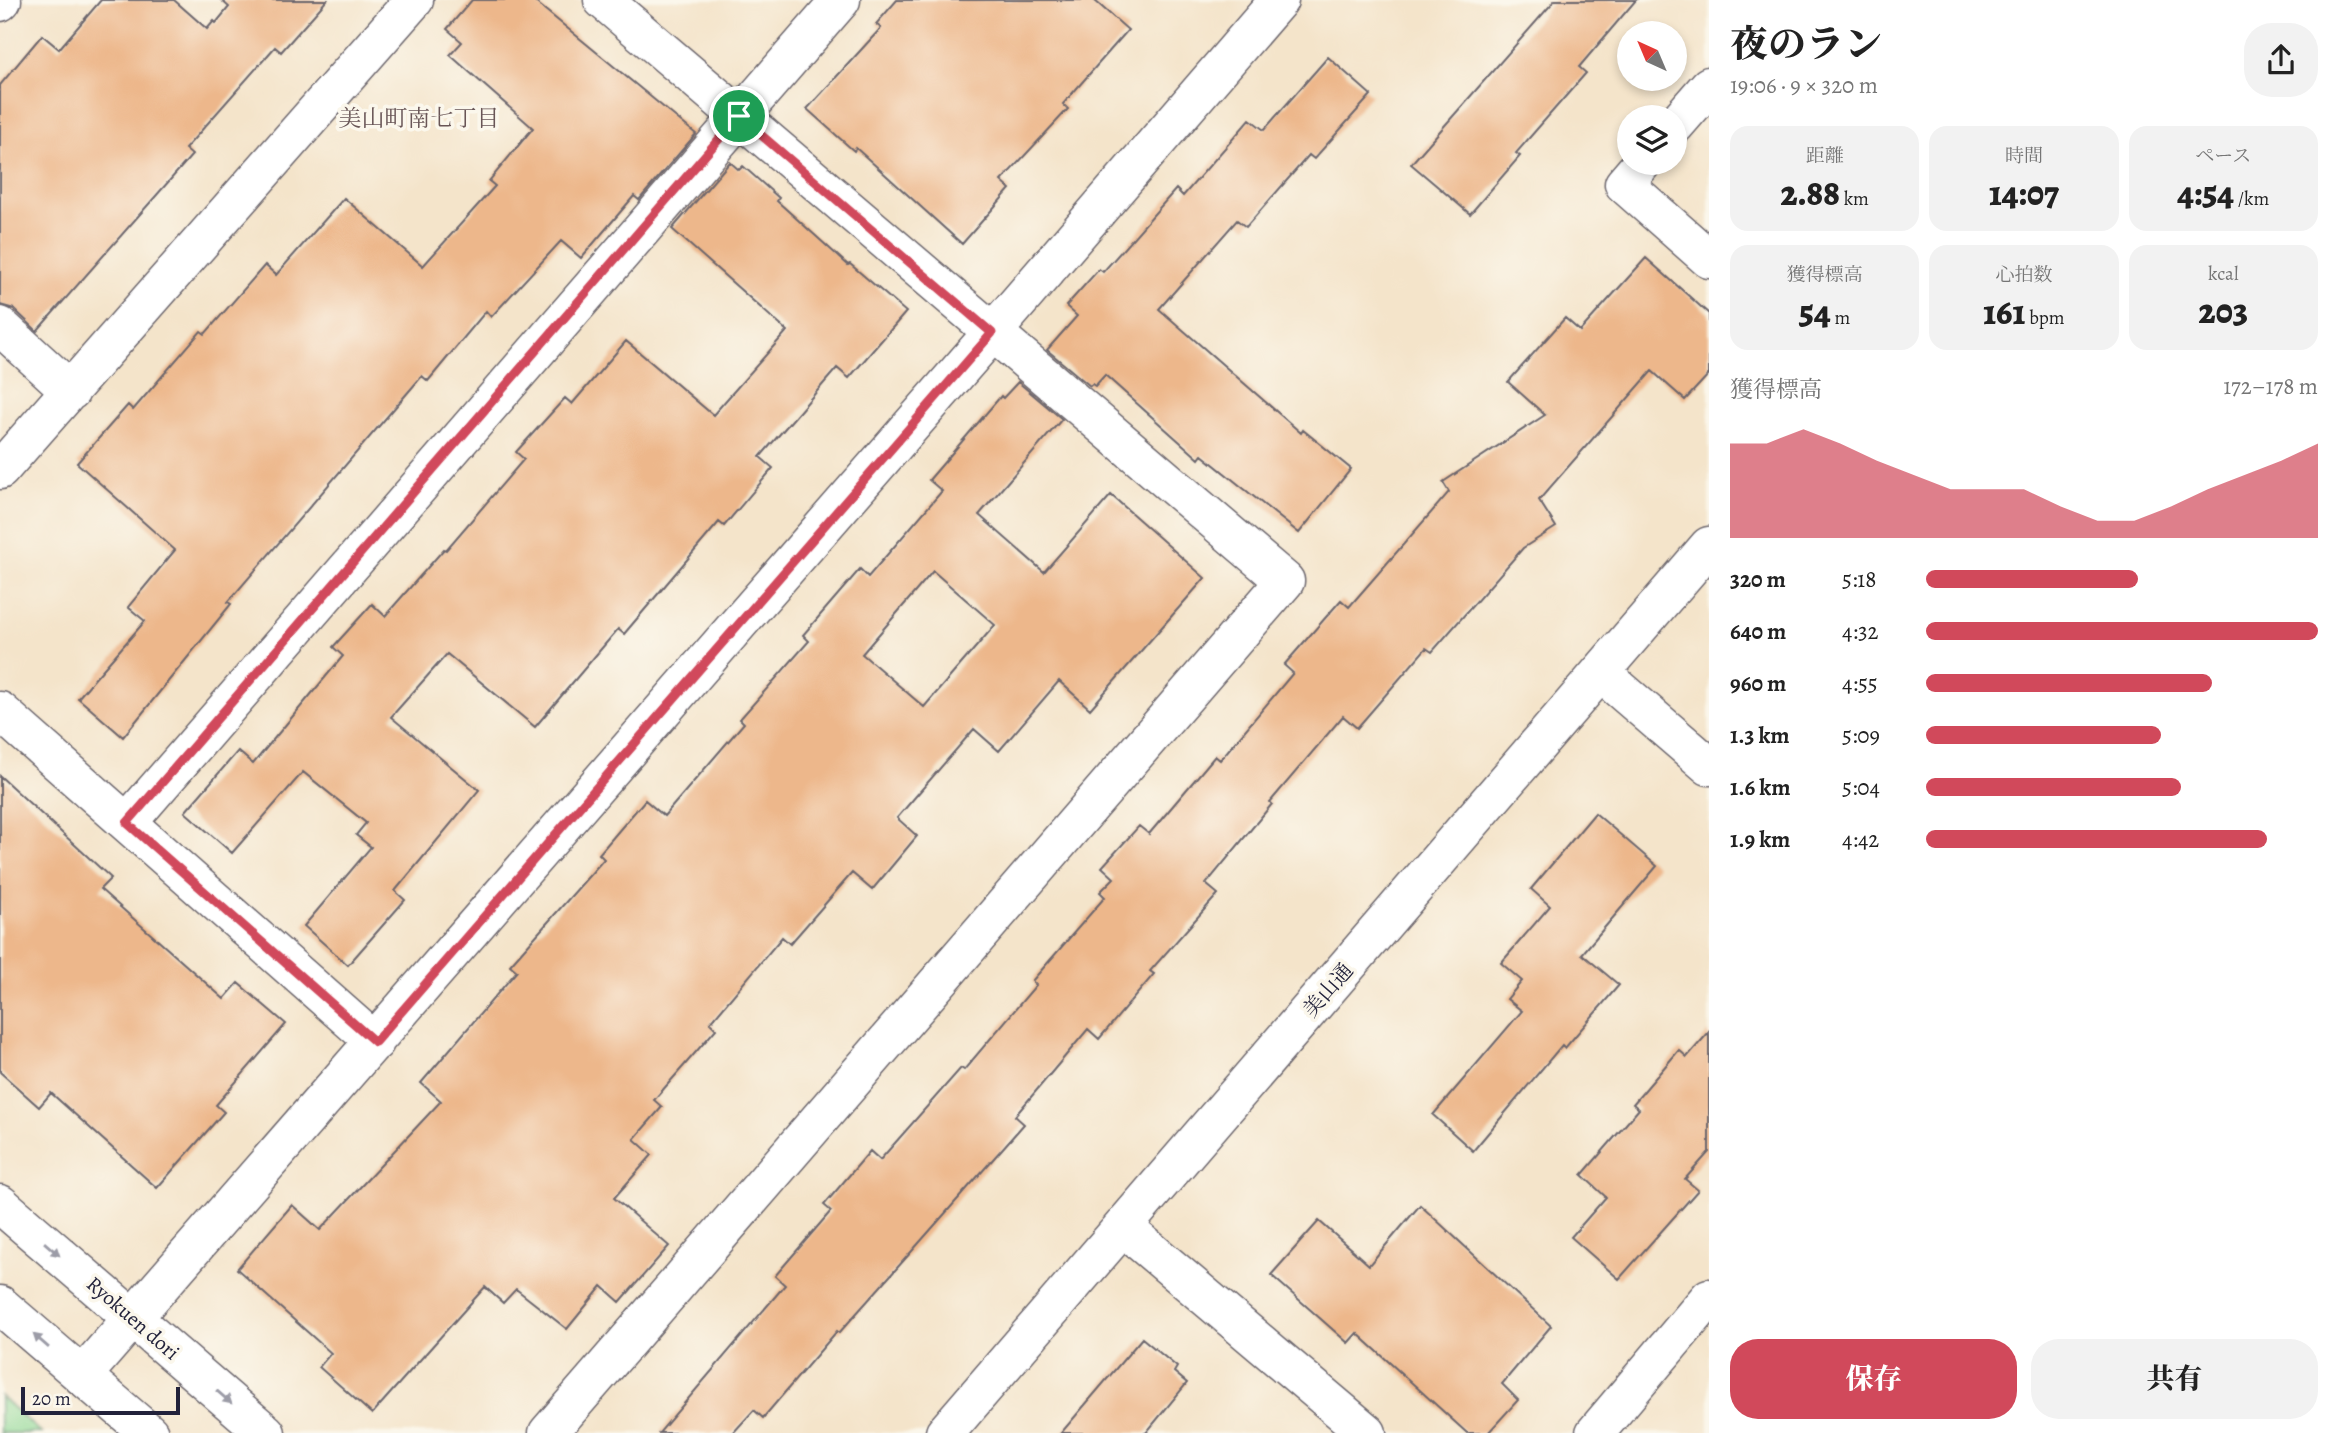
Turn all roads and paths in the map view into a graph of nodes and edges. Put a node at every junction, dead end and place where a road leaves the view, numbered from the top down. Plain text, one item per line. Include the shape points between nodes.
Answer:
1 (414, 0) edge
2 (603, 0) edge
3 (841, 0) edge
4 (1279, 0) edge
5 (1709, 86) edge
6 (1687, 111) edge
7 (739, 116) junction
8 (1631, 175) edge
9 (1709, 259) edge
10 (0, 326) edge
11 (992, 333) junction
12 (71, 391) junction
13 (0, 470) edge
14 (1709, 547) edge
15 (1601, 673) junction
16 (0, 711) edge
17 (1709, 766) edge
18 (127, 823) junction
19 (375, 1042) junction
20 (0, 1204) edge
21 (1124, 1228) junction
22 (1709, 1298) edge
23 (0, 1305) edge
24 (133, 1318) junction
25 (82, 1376) junction
26 (1356, 1430) edge
27 (149, 1433) edge
28 (266, 1433) edge
29 (548, 1433) edge
30 (945, 1433) edge
31 (1595, 1433) edge

1 - 12 street
2 - 7 street
3 - 7 street
4 - 11 street
5 - 6 street
7 - 11 street
7 - 18 street
8 - 9 street via 1623,184
10 - 12 street
11 - 19 street
11 - 29 street via 1285,582
12 - 13 street
14 - 15 street, 美山通
15 - 17 street
15 - 21 street, 美山通
16 - 18 street
18 - 19 street
19 - 24 street
20 -> 24 street, Ryokuen dori
21 - 26 street
21 - 30 street, 美山通
22 - 31 street
25 -> 23 street
24 - 25 street
24 -> 28 street, Ryokuen dori
25 - 27 street

